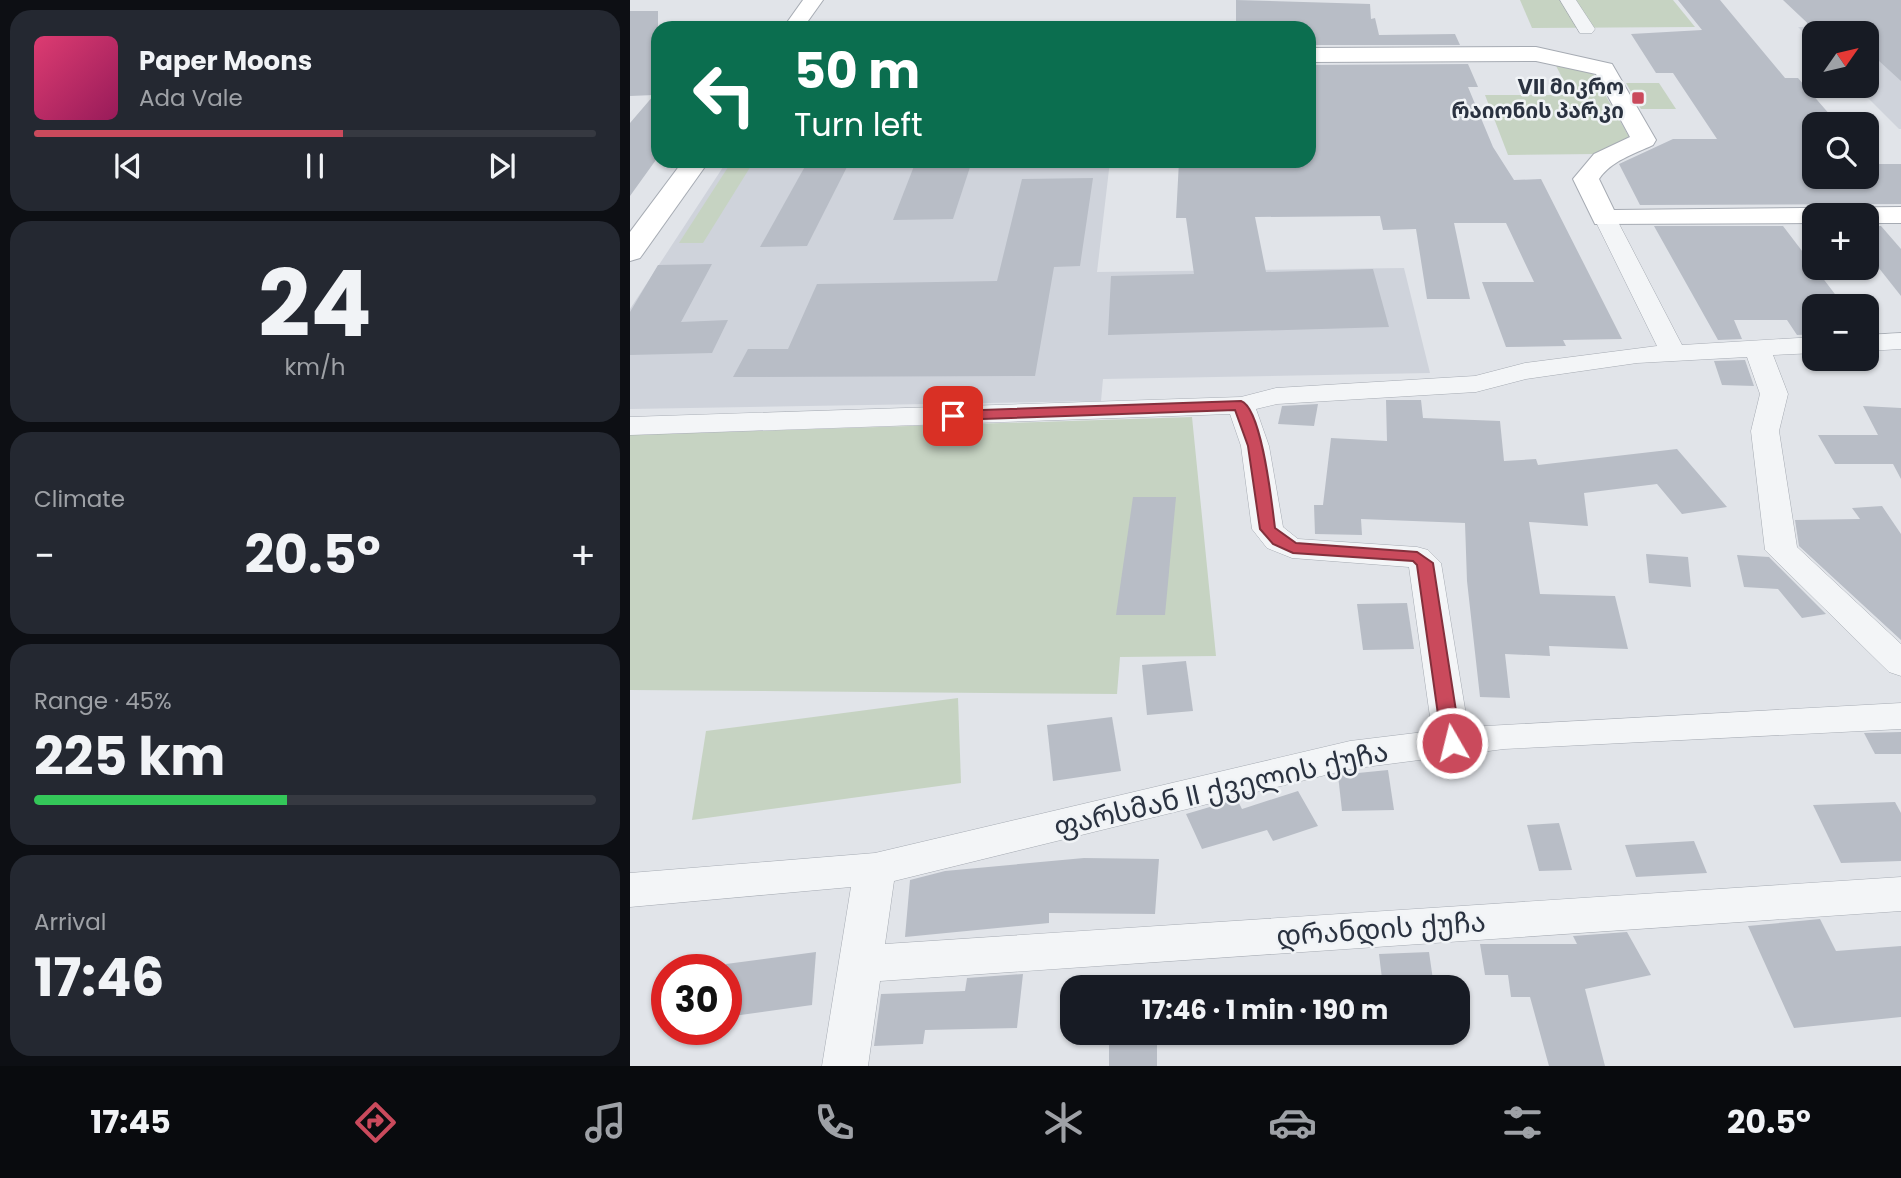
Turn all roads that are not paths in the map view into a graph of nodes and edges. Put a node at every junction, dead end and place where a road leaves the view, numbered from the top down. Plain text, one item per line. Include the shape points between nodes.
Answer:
1 (813, 0) edge
2 (1568, 0) edge
3 (798, 21) edge
4 (1586, 29) dead end
5 (1316, 55) edge
6 (691, 168) edge
7 (1802, 215) edge
8 (1879, 215) edge
9 (1901, 215) edge
10 (1605, 218) junction
11 (630, 252) edge
12 (1901, 341) edge
13 (1879, 342) edge
14 (1802, 346) edge
15 (1757, 348) junction
16 (1673, 352) junction
17 (1241, 405) junction
18 (630, 426) edge
19 (1901, 664) edge
20 (1901, 716) edge
21 (1452, 743) junction
22 (875, 869) junction
23 (630, 890) edge
24 (1901, 894) edge
25 (862, 964) junction
26 (845, 1066) edge

1 - 3 street
2 - 4 street
5 - 10 street via 1536,54 1604,69 1644,140 1595,163 1587,176
6 - 11 street
7 - 10 street
8 - 9 street
10 - 16 street
12 - 13 street
14 - 15 street
15 - 16 street
15 - 19 street via 1774,394 1765,430 1781,550
16 - 17 street via 1525,371 1476,384 1276,396
17 - 18 street
17 - 21 street via 1255,446 1268,529 1278,541 1293,548 1417,556 1425,563
20 - 21 street, ფარსმან II ქველის ქუჩა via 1504,736
21 - 22 street, ფარსმან II ქველის ქუჩა via 1350,755
22 - 23 street, ფარსმან II ქველის ქუჩა
22 - 25 street
24 - 25 street, დრანდის ქუჩა
25 - 26 street

